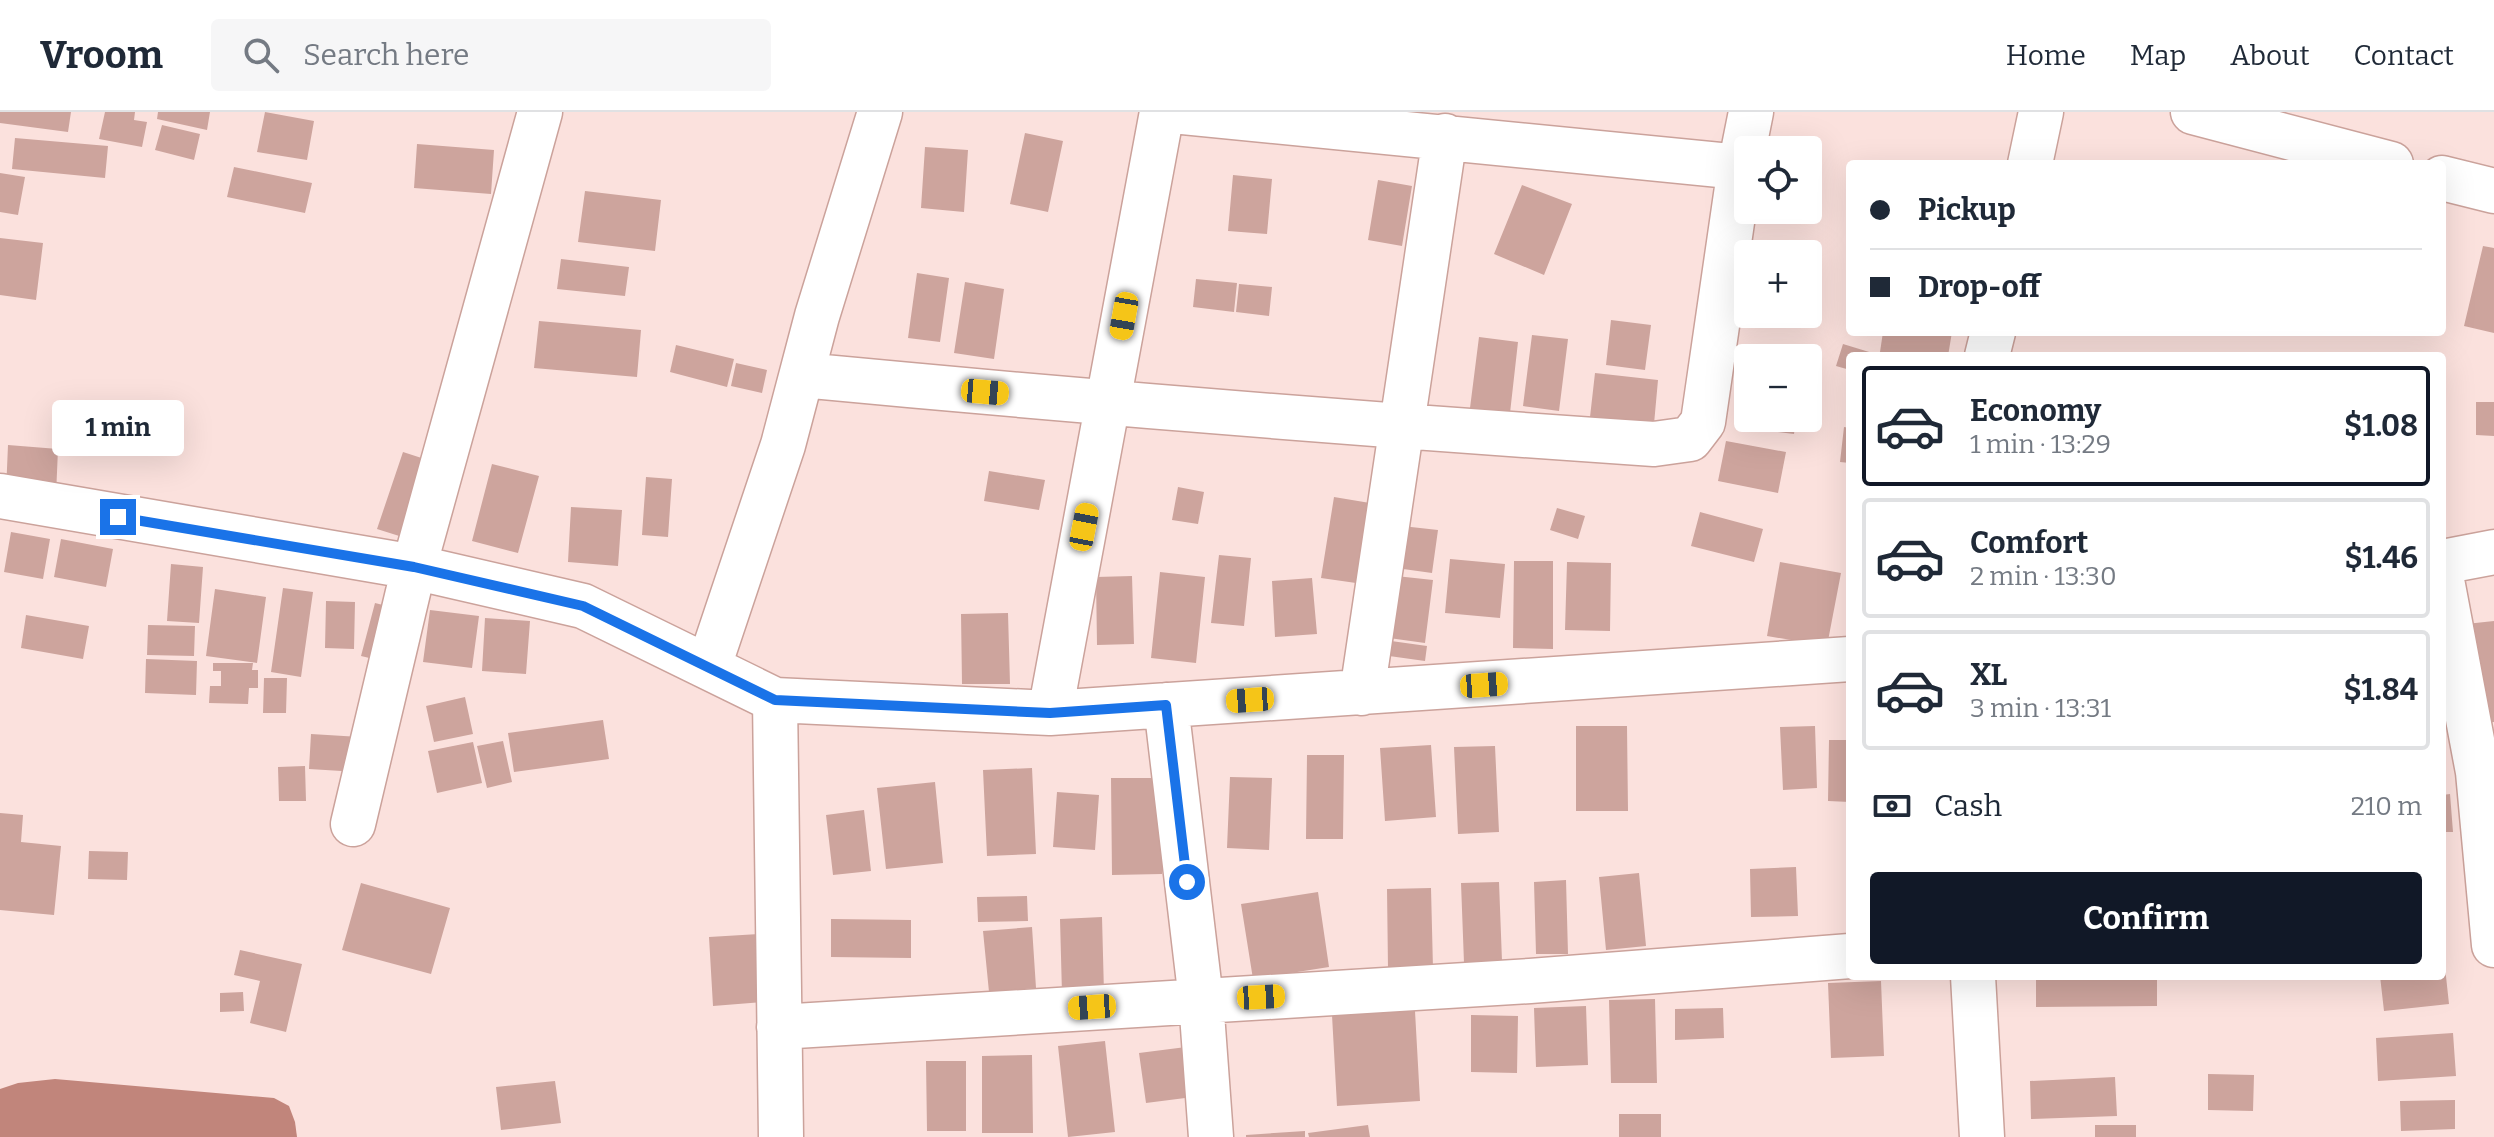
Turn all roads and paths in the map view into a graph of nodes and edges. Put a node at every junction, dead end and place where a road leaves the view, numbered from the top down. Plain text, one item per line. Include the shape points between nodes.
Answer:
1 (540, 112) edge
2 (880, 112) edge
3 (1162, 112) edge
4 (1183, 112) edge
5 (1751, 112) edge
6 (2041, 112) edge
7 (2193, 112) edge
8 (1445, 136) junction
9 (1746, 136) edge
10 (2031, 160) edge
11 (2376, 160) edge
12 (1734, 166) edge
13 (2446, 179) edge
14 (2494, 191) edge
15 (1734, 208) edge
16 (802, 375) junction
17 (1108, 404) junction
18 (1401, 427) junction
19 (0, 496) edge
20 (2494, 552) edge
21 (2446, 561) edge
22 (414, 567) junction
23 (2446, 601) edge
24 (1846, 659) edge
25 (709, 666) junction
26 (1362, 693) junction
27 (775, 700) junction
28 (1166, 705) junction
29 (1050, 713) junction
30 (353, 824) dead end
31 (2494, 945) edge
32 (1846, 956) edge
33 (1973, 980) edge
34 (1201, 1000) junction
35 (779, 1027) junction
36 (781, 1137) edge
37 (1211, 1137) edge
38 (1982, 1137) edge

1 - 22 street
2 - 16 street
3 - 17 street
4 - 8 street
5 - 9 street
6 - 10 street
7 - 11 street
8 - 12 street
8 - 18 street
13 - 14 street
15 - 18 street via 1703,422 1690,439 1654,444
16 - 17 street
16 - 25 street
17 - 18 street
17 - 29 street
18 - 26 street
19 - 22 street
20 - 21 street
22 - 25 street via 583,606
22 - 30 street
23 - 31 street via 2478,772
24 - 26 street
25 - 27 street
26 - 28 street
27 - 29 street
27 - 35 street
28 - 29 street
28 - 34 street
32 - 34 street
33 - 38 street
34 - 35 street
34 - 37 street
35 - 36 street

